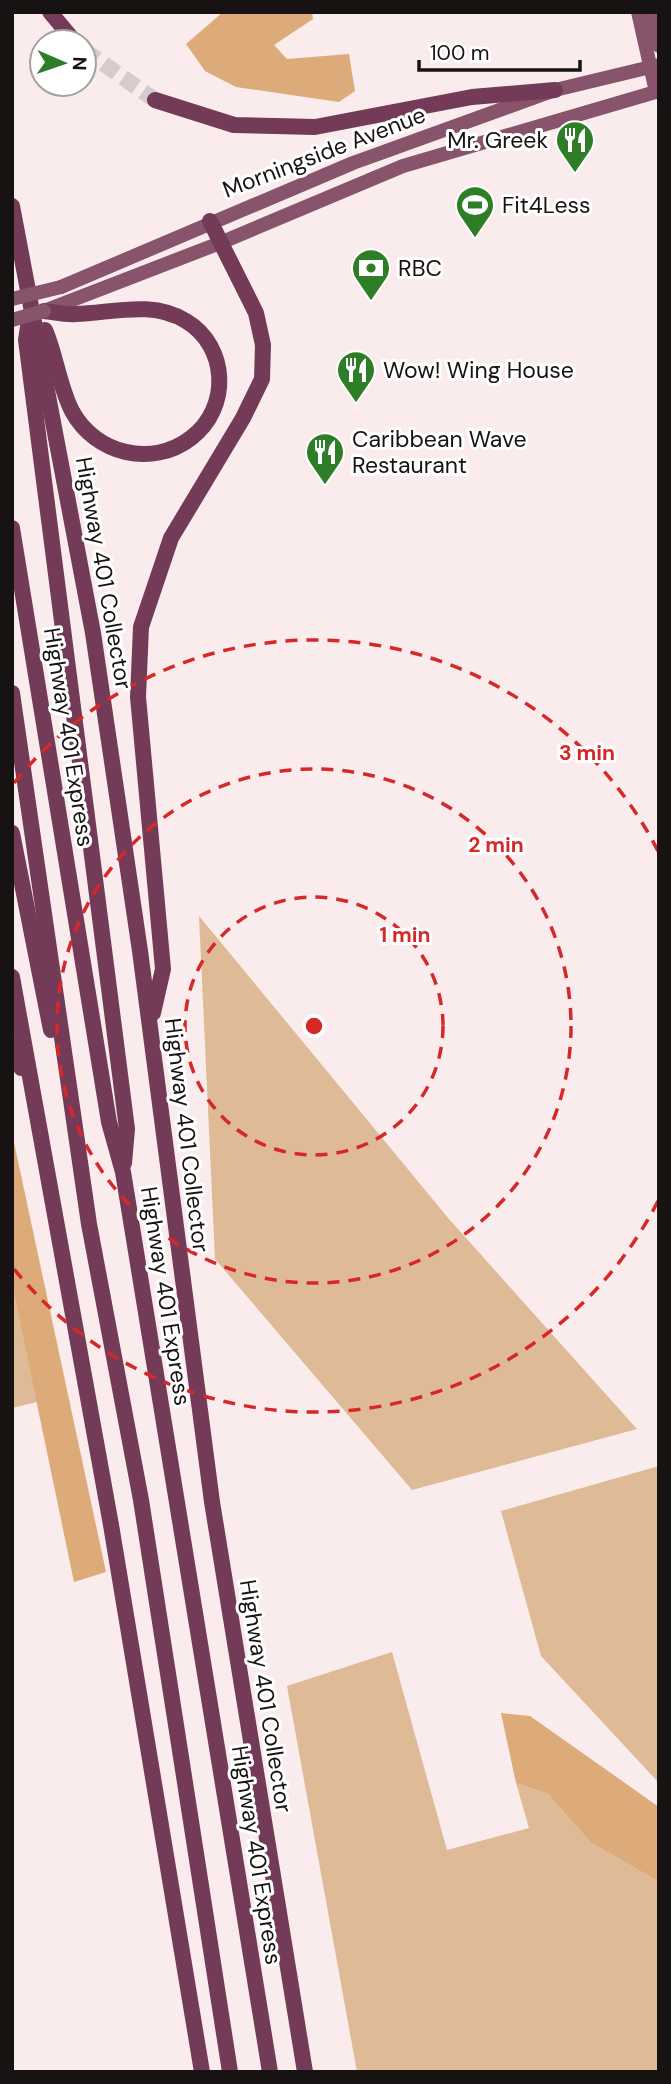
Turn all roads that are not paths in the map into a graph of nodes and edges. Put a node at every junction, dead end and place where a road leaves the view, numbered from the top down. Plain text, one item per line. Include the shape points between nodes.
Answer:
1 (50, 12) edge
2 (638, 12) edge
3 (650, 12) edge
4 (63, 28) edge
5 (659, 46) edge
6 (655, 67) edge
7 (555, 90) junction
8 (657, 91) edge
9 (155, 100) tunnel mouth
10 (12, 206) edge
11 (210, 221) junction
12 (220, 243) junction
13 (12, 299) edge
14 (38, 307) junction
15 (68, 309) junction
16 (12, 320) edge
17 (12, 528) edge
18 (12, 693) edge
19 (12, 833) edge
20 (12, 976) edge
21 (150, 1026) junction
22 (12, 1042) edge
23 (37, 1120) junction
24 (123, 1172) junction
25 (89, 1224) junction
26 (202, 2072) edge
27 (230, 2072) edge
28 (270, 2072) edge
29 (304, 2072) edge

1 - 4 highway
2 - 6 main road
3 - 5 main road
6 - 7 main road, Morningside Avenue
6 - 8 main road
7 - 9 highway via 472,97 315,127 234,125
7 - 11 main road, Morningside Avenue
8 - 12 main road, Morningside Avenue via 403,166
10 - 14 highway, Highway 401 Collector
11 - 12 highway
11 - 13 main road, Morningside Avenue, bridge via 61,287
12 - 15 main road, Morningside Avenue
12 - 21 highway via 257,313 262,379 171,538 141,627 138,697 163,969
14 - 15 highway
14 - 15 highway via 73,411 95,439 130,454 165,452 192,438 212,413 221,384 217,358 205,337 164,311
14 - 16 main road, bridge
14 - 21 highway, Highway 401 Collector via 93,633
14 - 24 highway via 26,340 127,1129
17 - 24 highway, Highway 401 Express via 109,1122
18 - 25 highway
19 - 25 highway
20 - 23 highway
21 - 29 highway, Highway 401 Collector via 212,1502
22 - 23 highway
23 - 26 highway via 111,1525
24 - 28 highway, Highway 401 Express
25 - 27 highway via 141,1500

